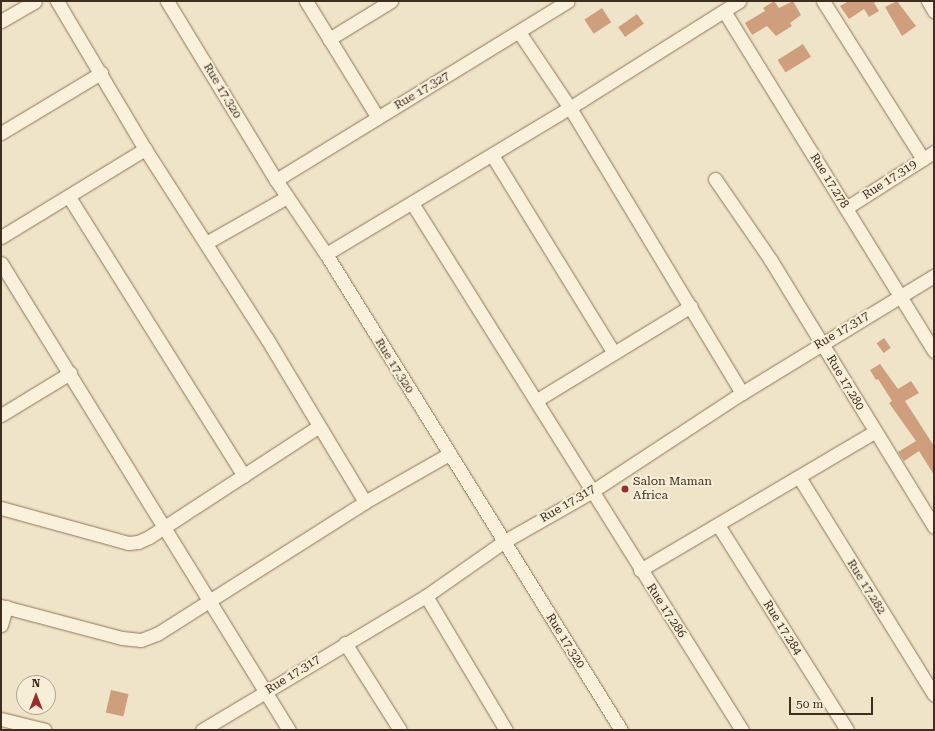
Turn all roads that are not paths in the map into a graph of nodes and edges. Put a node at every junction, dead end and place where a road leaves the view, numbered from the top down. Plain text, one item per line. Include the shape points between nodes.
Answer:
1 (35, 1) edge
2 (57, 1) edge
3 (167, 1) edge
4 (306, 1) edge
5 (391, 1) edge
6 (568, 1) edge
7 (739, 1) edge
8 (823, 1) edge
9 (928, 1) edge
10 (724, 11) junction
11 (934, 11) edge
12 (1, 21) edge
13 (519, 32) junction
14 (330, 39) junction
15 (100, 73) junction
16 (570, 108) junction
17 (378, 118) junction
18 (1, 133) edge
19 (145, 149) junction
20 (492, 155) junction
21 (929, 155) edge
22 (715, 179) dead end
23 (276, 180) junction
24 (69, 197) junction
25 (287, 197) junction
26 (412, 203) junction
27 (846, 208) junction
28 (1, 237) edge
29 (206, 243) junction
30 (326, 254) junction
31 (1, 263) edge
32 (934, 276) edge
33 (902, 295) junction
34 (691, 306) junction
35 (822, 344) junction
36 (934, 351) edge
37 (613, 352) junction
38 (70, 373) junction
39 (742, 393) junction
40 (537, 400) junction
41 (1, 415) edge
42 (318, 427) junction
43 (874, 432) junction
44 (449, 454) junction
45 (244, 476) junction
46 (799, 477) junction
47 (591, 492) junction
48 (365, 502) junction
49 (1, 508) edge
50 (718, 525) junction
51 (164, 527) junction
52 (934, 527) edge
53 (503, 542) junction
54 (640, 570) junction
55 (426, 596) junction
56 (210, 601) junction
57 (3, 606) edge
58 (1, 625) edge
59 (345, 643) junction
60 (266, 692) junction
61 (934, 695) edge
62 (1, 718) edge
63 (45, 730) edge
64 (202, 730) edge
65 (290, 730) edge
66 (400, 730) edge
67 (506, 730) edge
68 (621, 730) edge
69 (742, 730) edge
70 (846, 730) edge

1 - 12 street
2 - 15 street
3 - 23 street, Rue 17.320
4 - 14 street
5 - 14 street
6 - 13 street, Rue 17.327
7 - 10 street
8 - 21 street
9 - 11 street
10 - 16 street
10 - 27 street, Rue 17.278
13 - 16 street
13 - 17 street, Rue 17.327
14 - 17 street
15 - 18 street
15 - 19 street
16 - 20 street
16 - 34 street
17 - 23 street, Rue 17.327
19 - 24 street
19 - 29 street
20 - 26 street
20 - 37 street
21 - 27 street, Rue 17.319
22 - 35 street, Rue 17.280 via 770,258
23 - 25 street, Rue 17.320
24 - 28 street
24 - 45 street
25 - 29 street
25 - 30 street, Rue 17.320
26 - 30 street
26 - 40 street, Rue 17.286
27 - 33 street, Rue 17.278
29 - 42 street via 267,339
30 - 44 street, Rue 17.320
31 - 38 street
32 - 33 street, Rue 17.317
33 - 35 street, Rue 17.317
33 - 36 street, Rue 17.278
34 - 37 street
34 - 39 street
35 - 39 street, Rue 17.317
35 - 43 street, Rue 17.280
37 - 40 street
38 - 41 street
38 - 51 street
39 - 47 street, Rue 17.317
40 - 47 street, Rue 17.286
42 - 45 street
42 - 48 street
43 - 46 street
43 - 52 street, Rue 17.280
44 - 48 street
44 - 53 street, Rue 17.320
45 - 51 street
46 - 50 street
46 - 61 street, Rue 17.282
47 - 53 street, Rue 17.317
47 - 54 street, Rue 17.286
48 - 56 street
49 - 51 street via 128,543 149,537
50 - 54 street
50 - 70 street, Rue 17.284
51 - 56 street
53 - 55 street, Rue 17.317
53 - 68 street, Rue 17.320
54 - 69 street, Rue 17.286
55 - 59 street, Rue 17.317
55 - 67 street
56 - 57 street via 157,634 141,640 122,638
56 - 60 street
57 - 58 street
59 - 60 street, Rue 17.317
59 - 66 street
60 - 64 street, Rue 17.317
60 - 65 street
62 - 63 street

